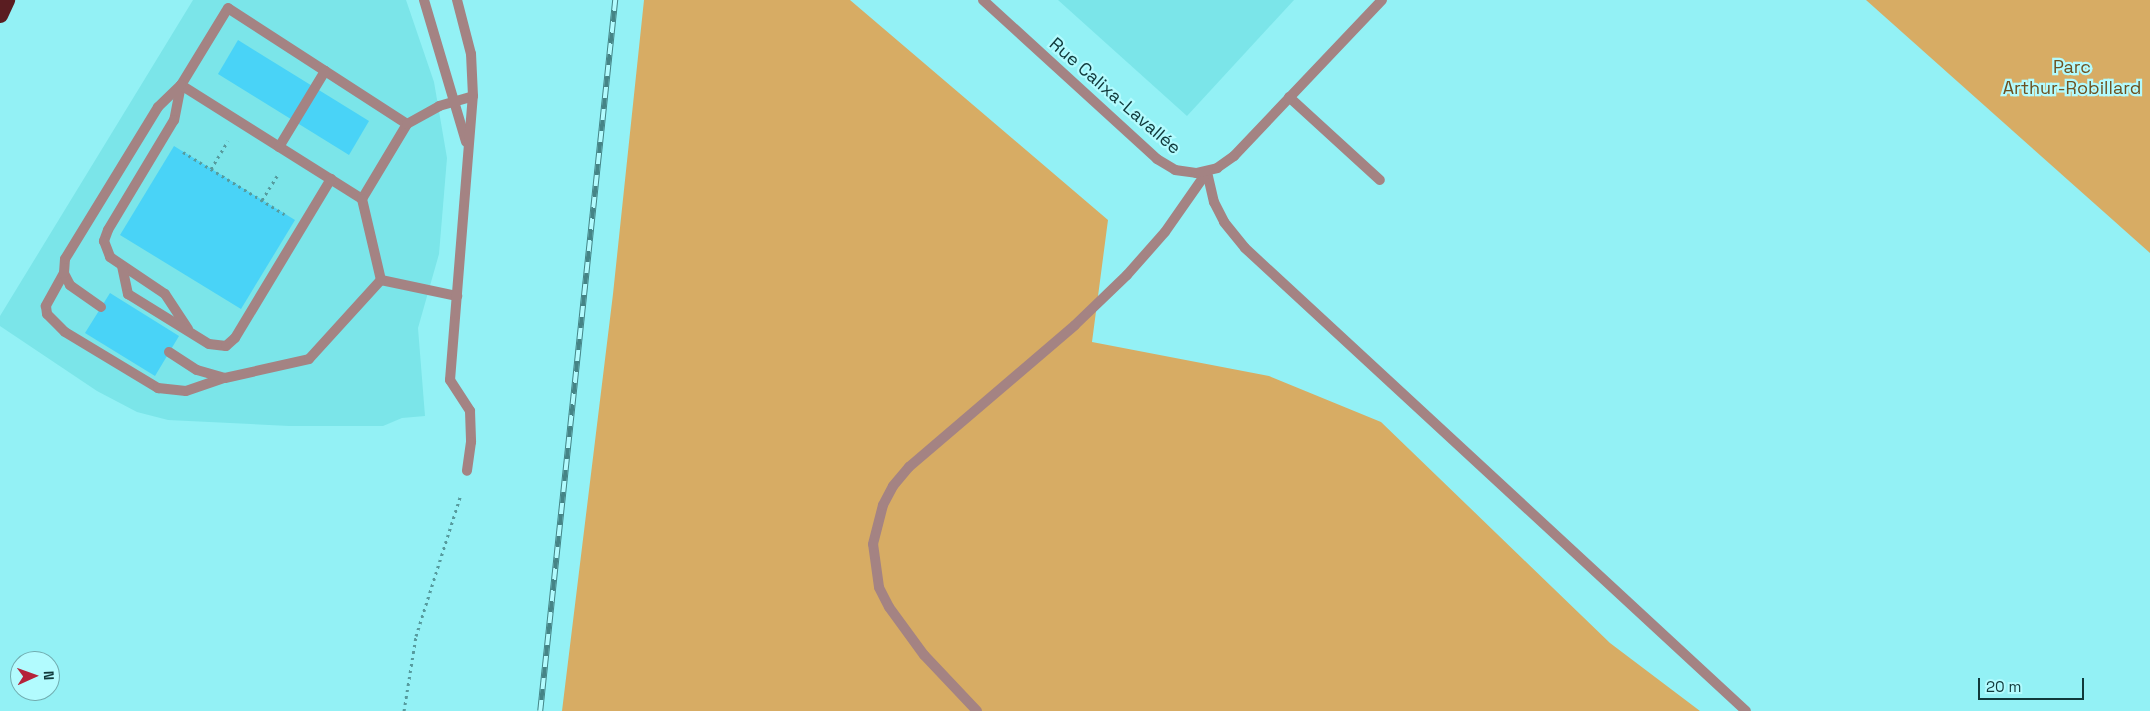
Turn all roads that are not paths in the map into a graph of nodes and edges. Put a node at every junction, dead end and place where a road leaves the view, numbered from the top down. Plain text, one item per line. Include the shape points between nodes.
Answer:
1 (7, 0) edge
2 (424, 0) edge
3 (457, 0) edge
4 (983, 0) edge
5 (1382, 0) edge
6 (0, 14) edge
7 (325, 71) junction
8 (181, 85) junction
9 (473, 96) junction
10 (1289, 97) junction
11 (456, 101) junction
12 (407, 124) junction
13 (279, 147) junction
14 (468, 155) junction
15 (1207, 172) junction
16 (331, 179) junction
17 (1380, 180) dead end
18 (362, 199) junction
19 (122, 266) junction
20 (64, 273) junction
21 (381, 280) junction
22 (457, 296) junction
23 (101, 307) dead end
24 (190, 333) junction
25 (169, 352) dead end
26 (225, 378) junction
27 (467, 471) road end
28 (977, 711) edge
29 (1746, 711) edge

1 - 6 highway
2 - 11 street
3 - 9 street via 471,54
4 - 15 street, Rue Calixa-Lavallée via 1157,159 1186,172
5 - 10 street
7 - 8 street via 228,8
7 - 12 street
7 - 13 street
8 - 13 street
8 - 19 street via 174,120 105,235 107,253
8 - 20 street via 158,107 68,253
9 - 11 street
9 - 14 street
10 - 15 street via 1234,156
10 - 17 street
11 - 12 street via 439,106
11 - 14 street
12 - 18 street
13 - 16 street
14 - 22 street
15 - 28 street via 1165,232 1127,275 1075,325 909,467 883,505 873,544 879,587 889,607 919,648
15 - 29 street via 1217,208 1245,248
16 - 18 street
16 - 24 street via 231,343 215,347
18 - 21 street
19 - 24 street via 166,294
19 - 24 street via 128,294
20 - 23 street via 70,285
20 - 26 street via 46,306 46,314 65,332 158,388 186,391
21 - 22 street
21 - 26 street via 309,359
22 - 27 street via 450,380 470,411 471,442
25 - 26 street via 197,370

